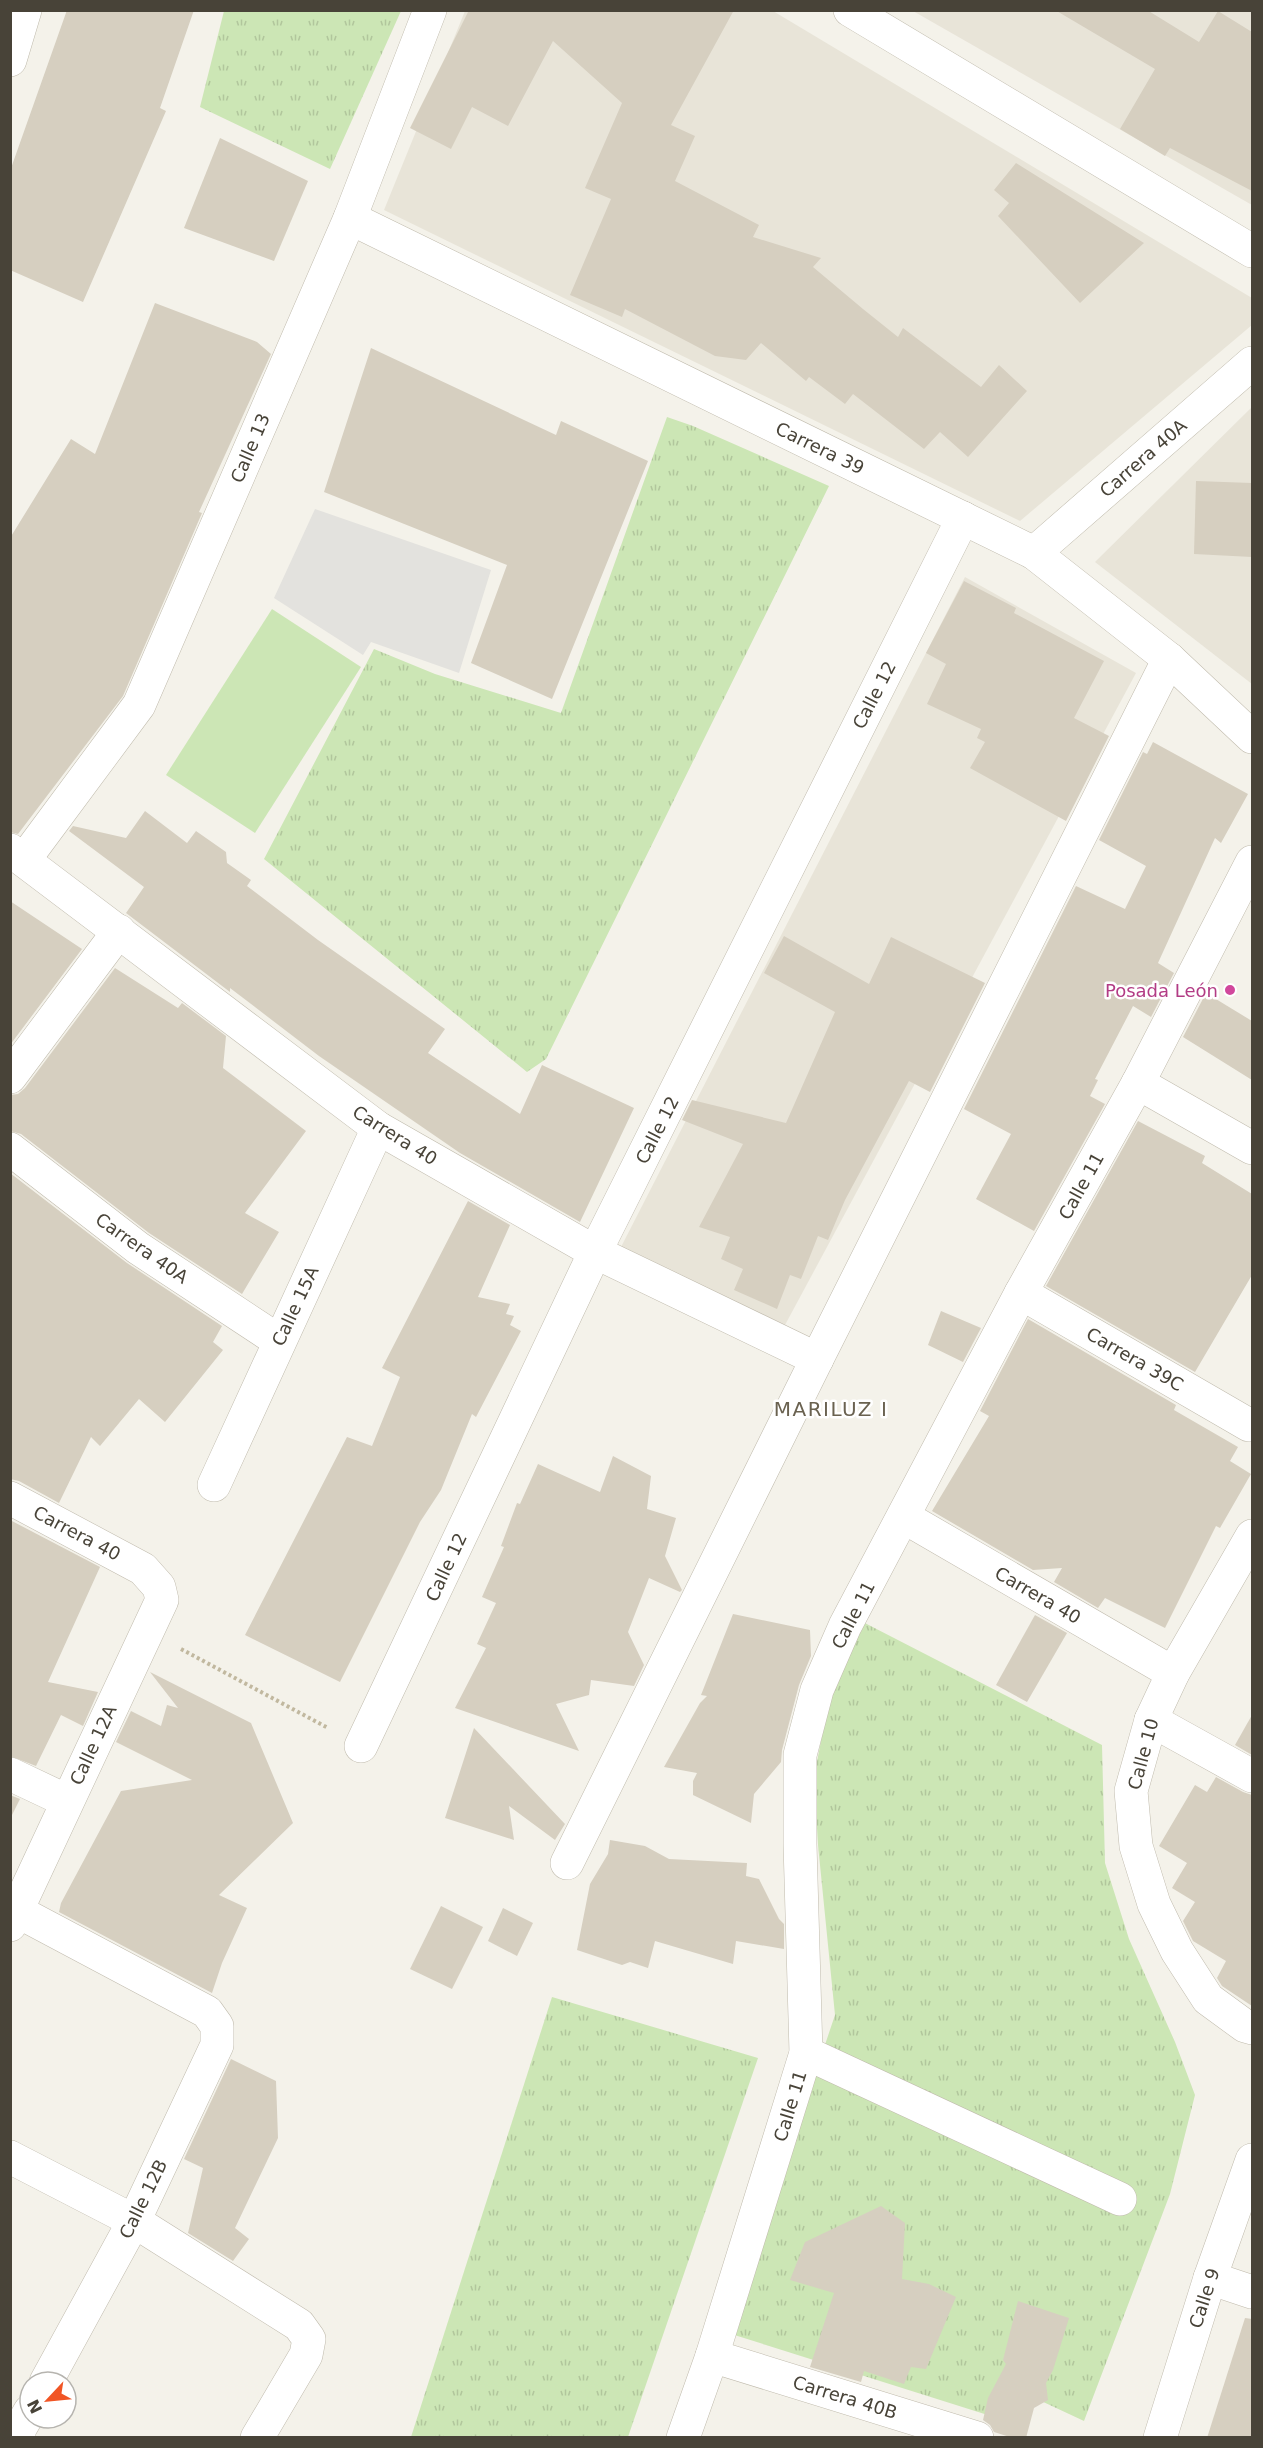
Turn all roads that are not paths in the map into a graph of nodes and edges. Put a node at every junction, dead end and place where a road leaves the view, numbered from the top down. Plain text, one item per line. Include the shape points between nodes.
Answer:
1 (26, 10) edge
2 (430, 10) edge
3 (850, 10) edge
4 (10, 60) edge
5 (350, 218) junction
6 (1252, 251) edge
7 (1252, 363) edge
8 (963, 518) junction
9 (1034, 553) junction
10 (1168, 659) junction
11 (1252, 737) edge
12 (17, 855) edge
13 (1252, 863) edge
14 (119, 932) junction
15 (10, 1077) edge
16 (1138, 1083) junction
17 (378, 1128) junction
18 (1252, 1148) edge
19 (10, 1149) edge
20 (595, 1252) junction
21 (1022, 1293) junction
22 (279, 1341) junction
23 (817, 1359) junction
24 (1249, 1425) dead end
25 (214, 1485) dead end
26 (10, 1498) edge
27 (904, 1517) junction
28 (1252, 1536) edge
29 (143, 1569) joint
30 (1173, 1673) junction
31 (1151, 1720) junction
32 (361, 1746) road end
33 (10, 1774) edge
34 (1252, 1776) edge
35 (67, 1801) junction
36 (567, 1863) dead end
37 (14, 1918) edge
38 (1252, 2028) edge
39 (806, 2054) junction
40 (10, 2157) edge
41 (1252, 2160) edge
42 (1120, 2199) dead end
43 (134, 2221) junction
44 (1210, 2278) junction
45 (1252, 2292) edge
46 (712, 2356) junction
47 (53, 2370) edge
48 (257, 2438) edge
49 (683, 2438) edge
50 (977, 2438) edge
51 (1160, 2438) edge

1 - 4 street
2 - 5 street, Calle 13
3 - 6 street
5 - 8 street, Carrera 39
5 - 12 street, Calle 13 via 138,705
7 - 9 street, Carrera 40A
8 - 9 street, Carrera 39
8 - 20 street, Calle 12
9 - 10 street, Carrera 39
10 - 11 street, Carrera 39
10 - 23 street
12 - 14 street, Carrera 40
13 - 16 street, Calle 11
14 - 15 street
14 - 17 street, Carrera 40
16 - 18 street
16 - 21 street, Calle 11
17 - 20 street, Carrera 40
17 - 22 street, Calle 15A
19 - 22 street, Carrera 40A via 138,1248
20 - 23 street, Carrera 40
20 - 32 street, Calle 12
21 - 24 street, Carrera 39C
21 - 27 street, Calle 11
22 - 25 street, Calle 15A
23 - 36 street
26 - 29 street, Carrera 40
27 - 30 street, Carrera 40
27 - 39 street, Calle 11 via 845,1626 822,1679 800,1755
28 - 30 street, Calle 10
29 - 35 street, Calle 12A via 159,1587 162,1600
30 - 31 street, Calle 10
31 - 34 street
31 - 38 street, Calle 10 via 1131,1791 1136,1846 1154,1904 1177,1951 1208,1999
33 - 35 street
35 - 37 street, Calle 12A
37 - 43 street, Calle 12B via 207,2013 217,2026 217,2045
39 - 42 street
39 - 46 street, Calle 11
40 - 43 street
41 - 44 street, Calle 9
43 - 47 street, Calle 12B
43 - 48 street via 299,2325 309,2339 306,2355
44 - 45 street
44 - 51 street, Calle 9
46 - 49 street, Calle 11
46 - 50 street, Carrera 40B

